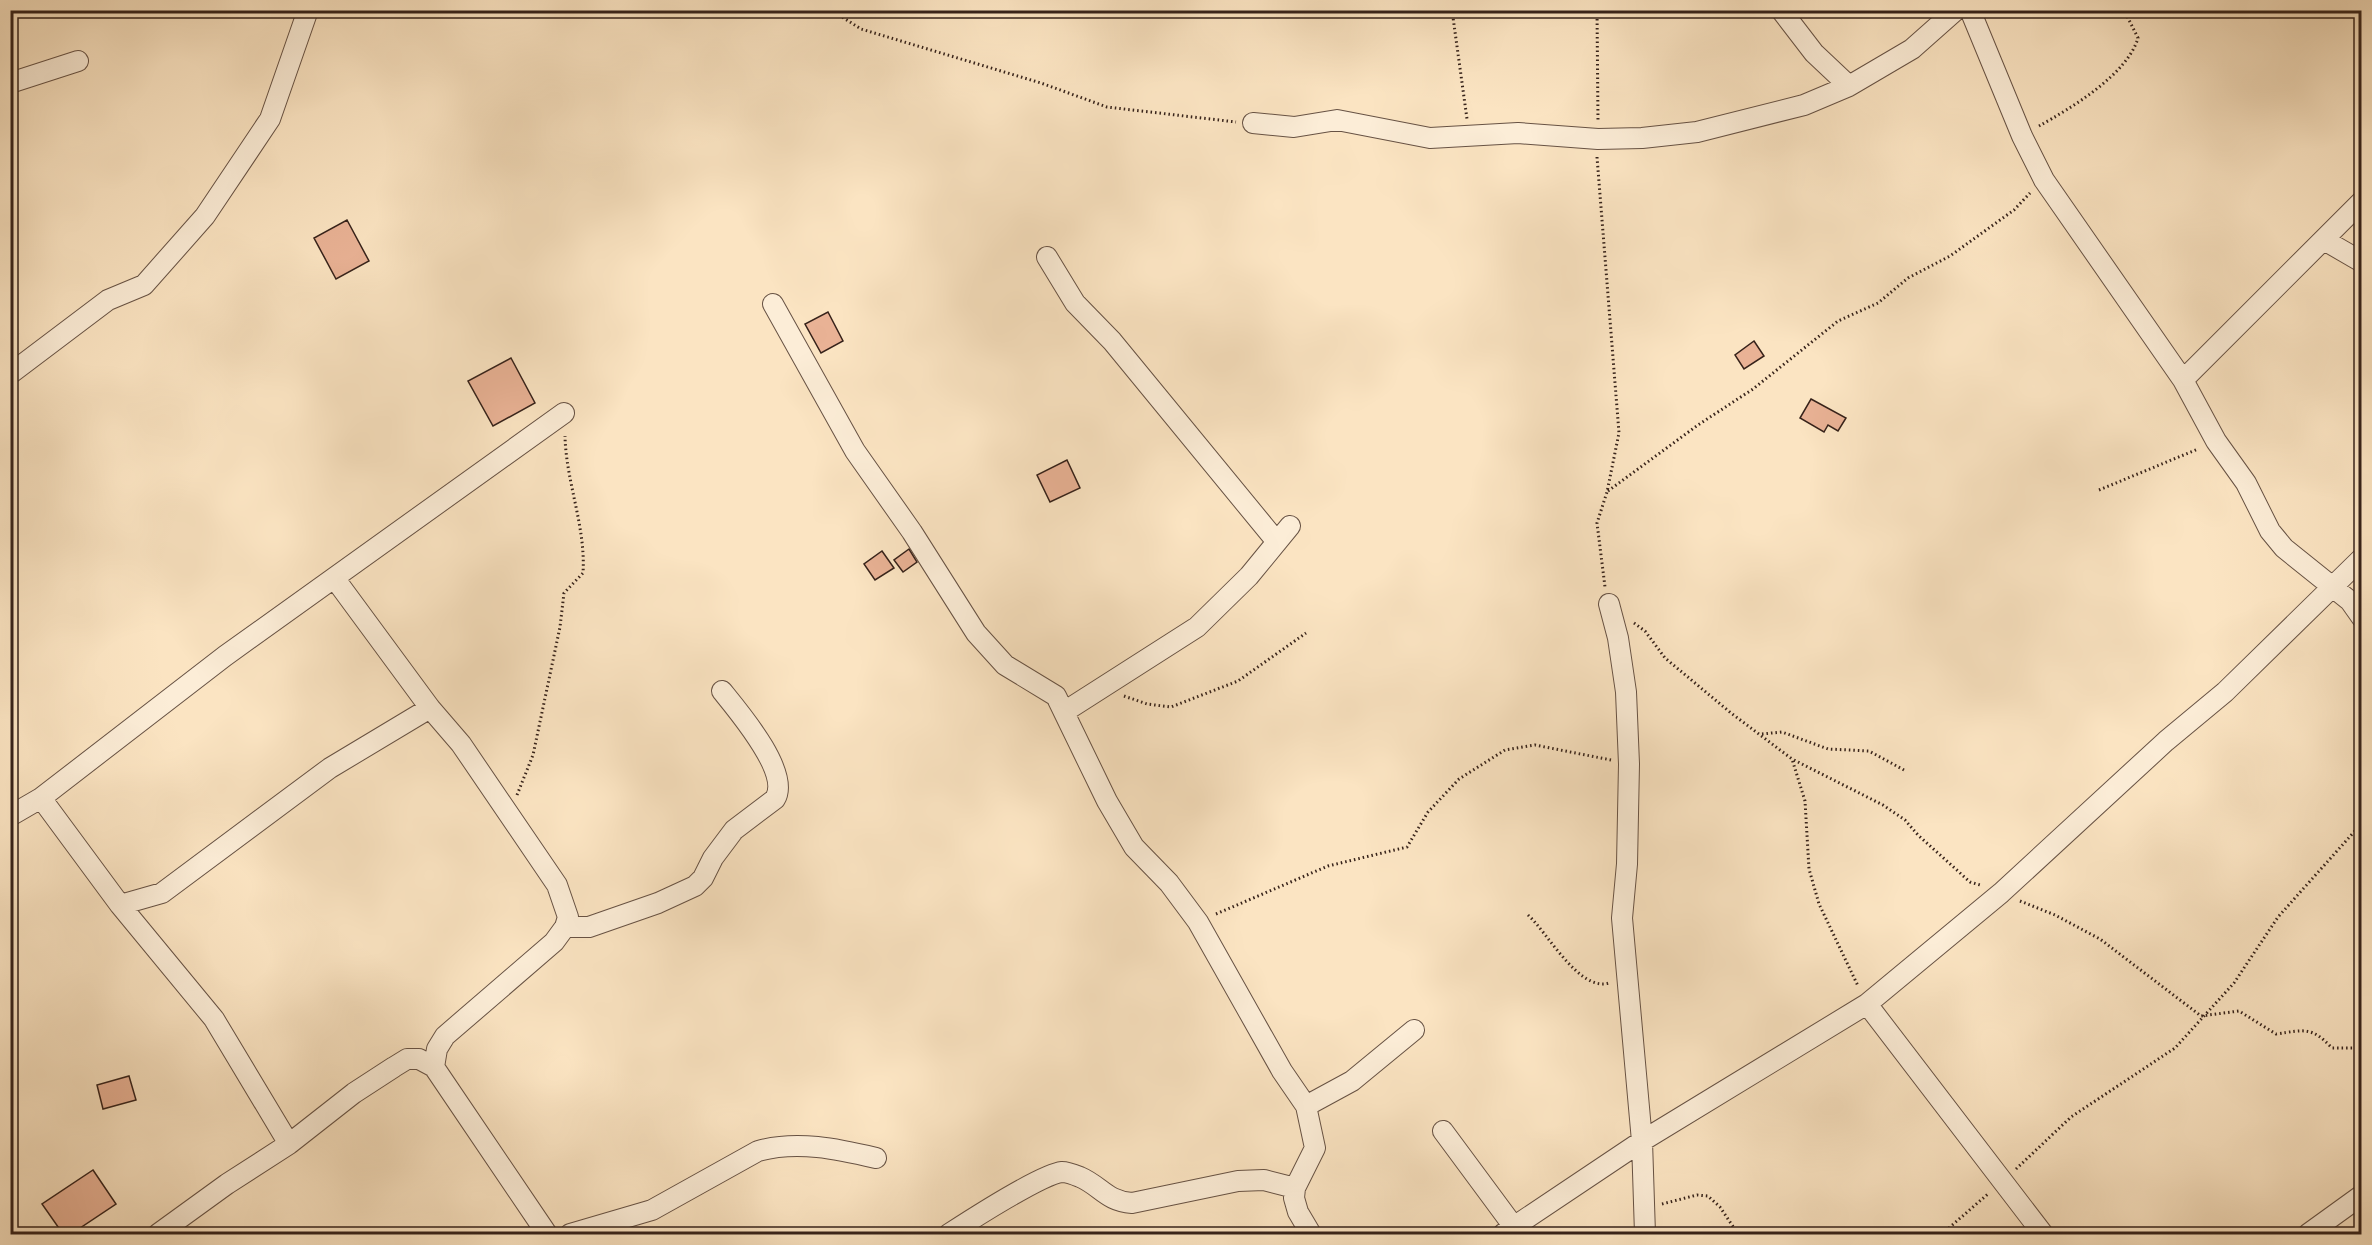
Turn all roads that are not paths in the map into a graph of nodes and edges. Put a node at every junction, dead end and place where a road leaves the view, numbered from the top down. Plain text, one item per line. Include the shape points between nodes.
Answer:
1 (308, 10) edge
2 (1781, 10) edge
3 (1956, 10) edge
4 (1970, 10) edge
5 (78, 61) dead end
6 (10, 83) edge
7 (1849, 86) junction
8 (1252, 123) road end
9 (2361, 201) edge
10 (2324, 240) junction
11 (1047, 257) dead end
12 (2361, 262) edge
13 (773, 304) dead end
14 (10, 374) edge
15 (2183, 380) junction
16 (564, 413) road end
17 (1290, 526) dead end
18 (1277, 542) junction
19 (2361, 558) edge
20 (335, 579) junction
21 (2333, 586) junction
22 (1609, 604) road end
23 (2361, 618) edge
24 (722, 691) dead end
25 (430, 708) junction
26 (1064, 712) junction
27 (41, 798) junction
28 (10, 816) edge
29 (120, 905) junction
30 (565, 927) junction
31 (1867, 1004) junction
32 (1414, 1030) dead end
33 (434, 1067) junction
34 (1306, 1106) junction
35 (1443, 1131) dead end
36 (1642, 1141) junction
37 (289, 1144) junction
38 (876, 1158) dead end
39 (1295, 1188) junction
40 (2361, 1195) edge
41 (1508, 1231) edge
42 (158, 1234) edge
43 (547, 1234) edge
44 (570, 1234) edge
45 (949, 1234) edge
46 (1311, 1234) edge
47 (1645, 1234) edge
48 (2043, 1234) edge
49 (2308, 1234) edge

1 - 14 street via 270,118 205,216 144,285 108,300
2 - 7 street via 1814,53
3 - 7 street via 1912,49
4 - 15 street via 2044,180
5 - 6 street
7 - 8 street via 1747,122 1664,136 1598,139 1518,133 1430,138 1337,120 1294,127
9 - 10 street
10 - 12 street
10 - 15 street
11 - 18 street via 1075,303 1112,341
13 - 26 street via 855,451 976,633 1005,665 1056,696
15 - 21 street via 2246,483 2270,531 2284,548
16 - 20 street
17 - 18 street
18 - 26 street via 1197,627
19 - 21 street
20 - 25 street
20 - 27 street via 225,656
21 - 23 street
21 - 31 street via 2225,692 2001,893
22 - 36 street via 1626,692 1629,764 1622,918
24 - 30 street via 752,730 775,771 780,783 775,799 734,830 695,886 589,927
25 - 29 street via 330,768 162,893
25 - 30 street via 461,744 556,885 568,917
26 - 34 street via 1134,847 1169,883 1198,922
27 - 28 street
27 - 29 street
29 - 37 street via 213,1019
30 - 33 street via 554,942 445,1036 437,1049
31 - 36 street
31 - 48 street
32 - 34 street via 1353,1081
33 - 37 street via 419,1059 407,1059 354,1092
33 - 43 street
34 - 39 street via 1315,1148
35 - 41 street
36 - 41 street
36 - 47 street
37 - 42 street
38 - 44 street via 836,1149 777,1145 758,1151 652,1210
39 - 45 street via 1264,1180 1238,1181 1132,1203 1120,1202 1081,1177 1064,1172 1035,1183
39 - 46 street via 1298,1212
40 - 49 street

